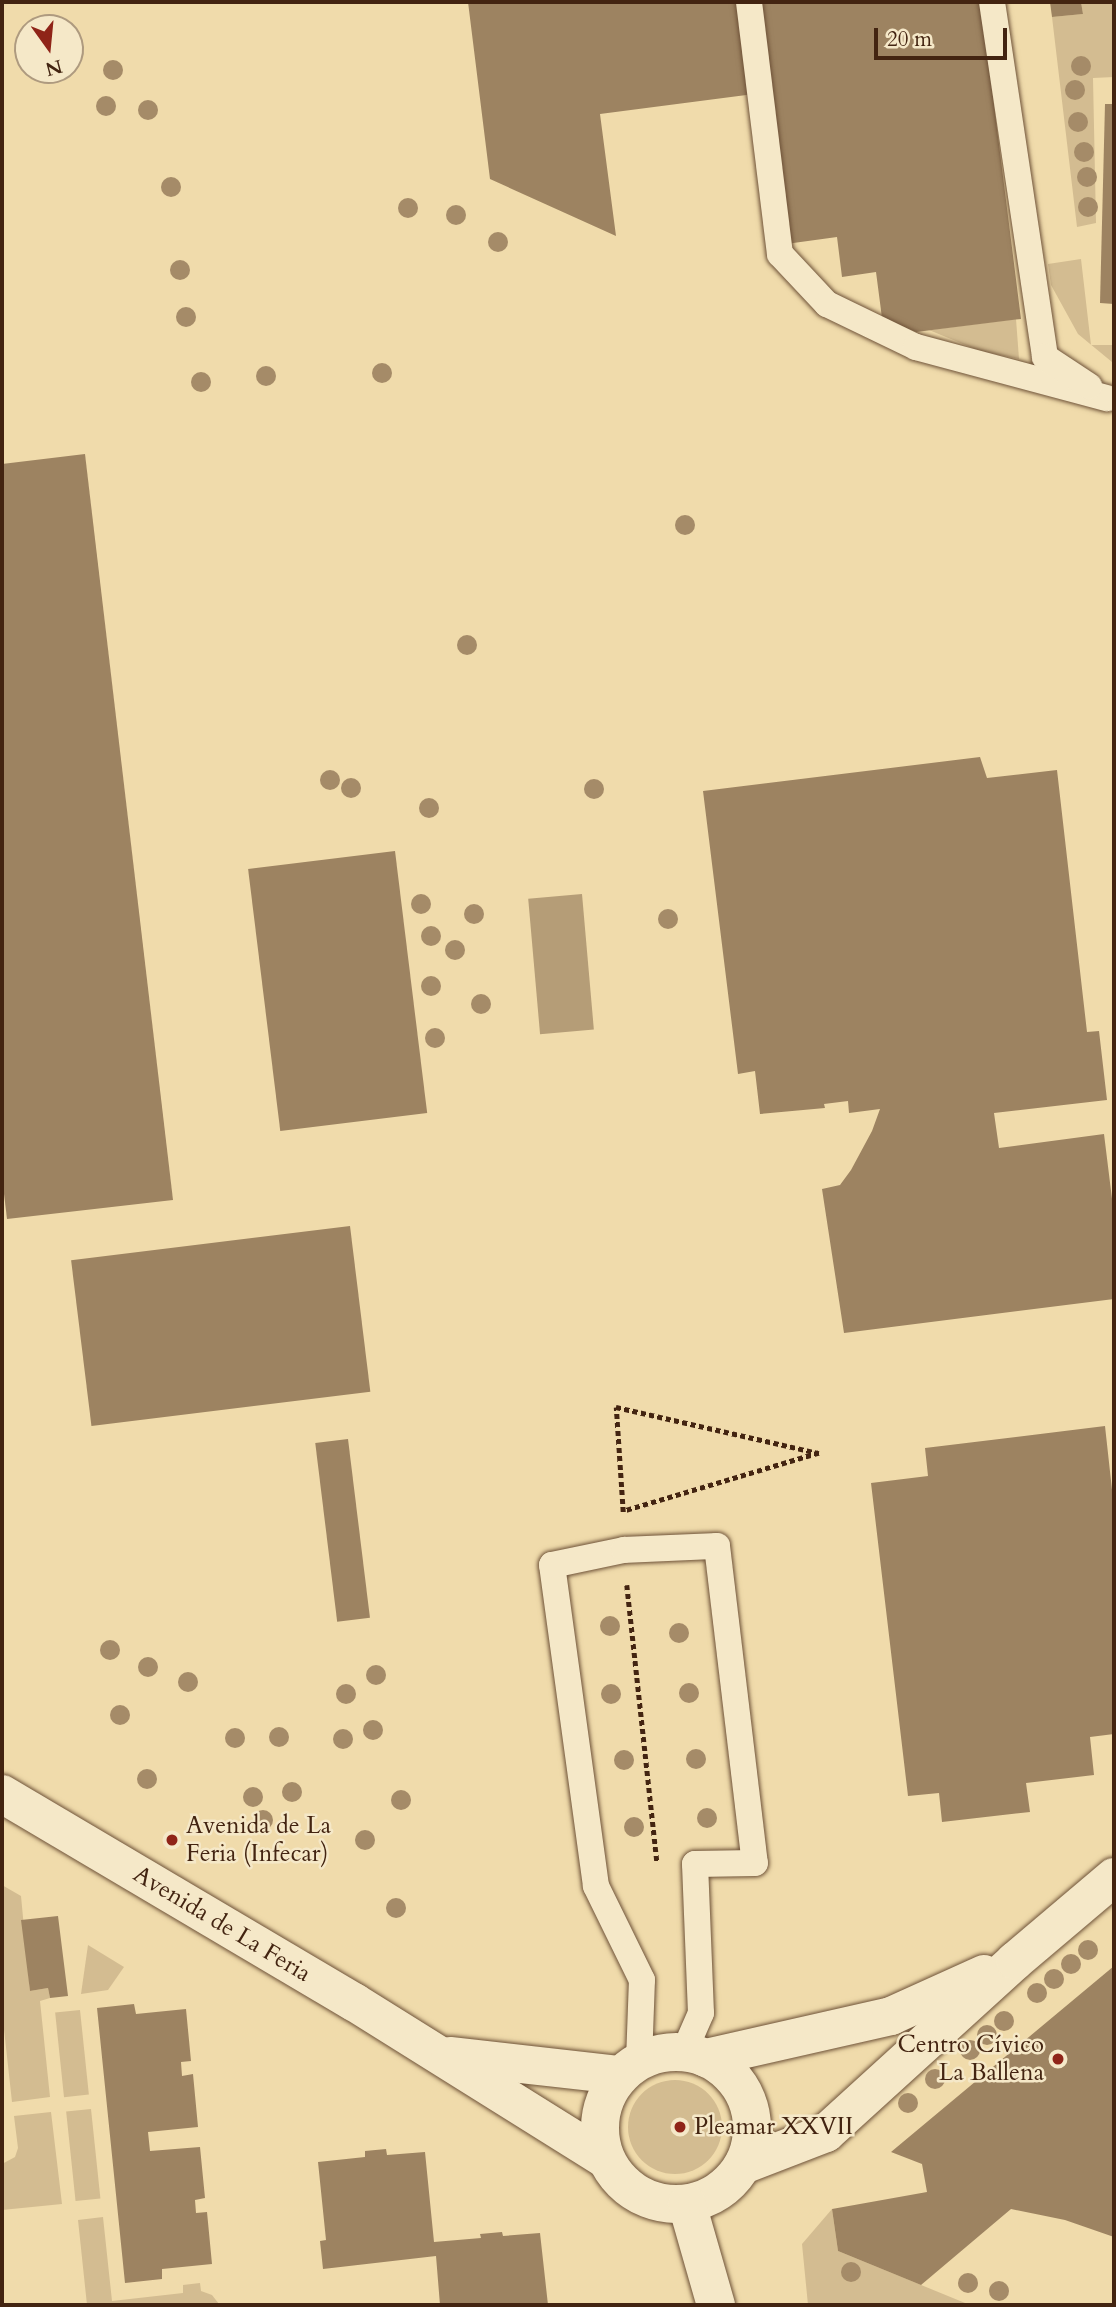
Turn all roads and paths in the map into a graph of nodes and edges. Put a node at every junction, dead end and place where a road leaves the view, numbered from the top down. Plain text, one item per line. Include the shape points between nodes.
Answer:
1 (749, 2) edge
2 (992, 2) edge
3 (1045, 357) junction
4 (1023, 376) junction
5 (1111, 399) edge
6 (623, 1512) junction
7 (624, 1550) junction
8 (2, 1794) edge
9 (657, 1865) dead end
10 (1114, 1877) edge
11 (1015, 1961) junction
12 (441, 2055) junction
13 (695, 2055) junction
14 (630, 2068) junction
15 (606, 2160) junction
16 (743, 2165) junction
17 (687, 2204) junction
18 (716, 2305) edge

1 - 4 lane via 780,254 827,304 916,347
2 - 3 lane
3 - 4 lane
3 - 5 lane
4 - 5 lane
6 - 6 path via 615,1407 819,1453 780,1464
6 - 7 path
7 - 9 path
7 - 13 lane via 717,1546 755,1863 695,1864 701,2012
7 - 14 lane via 552,1564 596,1886 642,1980
8 - 12 street, Avenida de La Feria
10 - 11 street
11 - 13 street via 891,2015
11 - 16 street via 826,2133
12 - 14 street, Avenida de La Feria
12 - 15 street, Avenida de La Feria
13 - 14 street via 660,2053
13 - 16 street via 725,2069 742,2090 751,2114 752,2141
14 - 15 street via 607,2094 600,2115
15 - 17 street via 614,2175 640,2196
16 - 17 street via 720,2190
17 - 18 street

